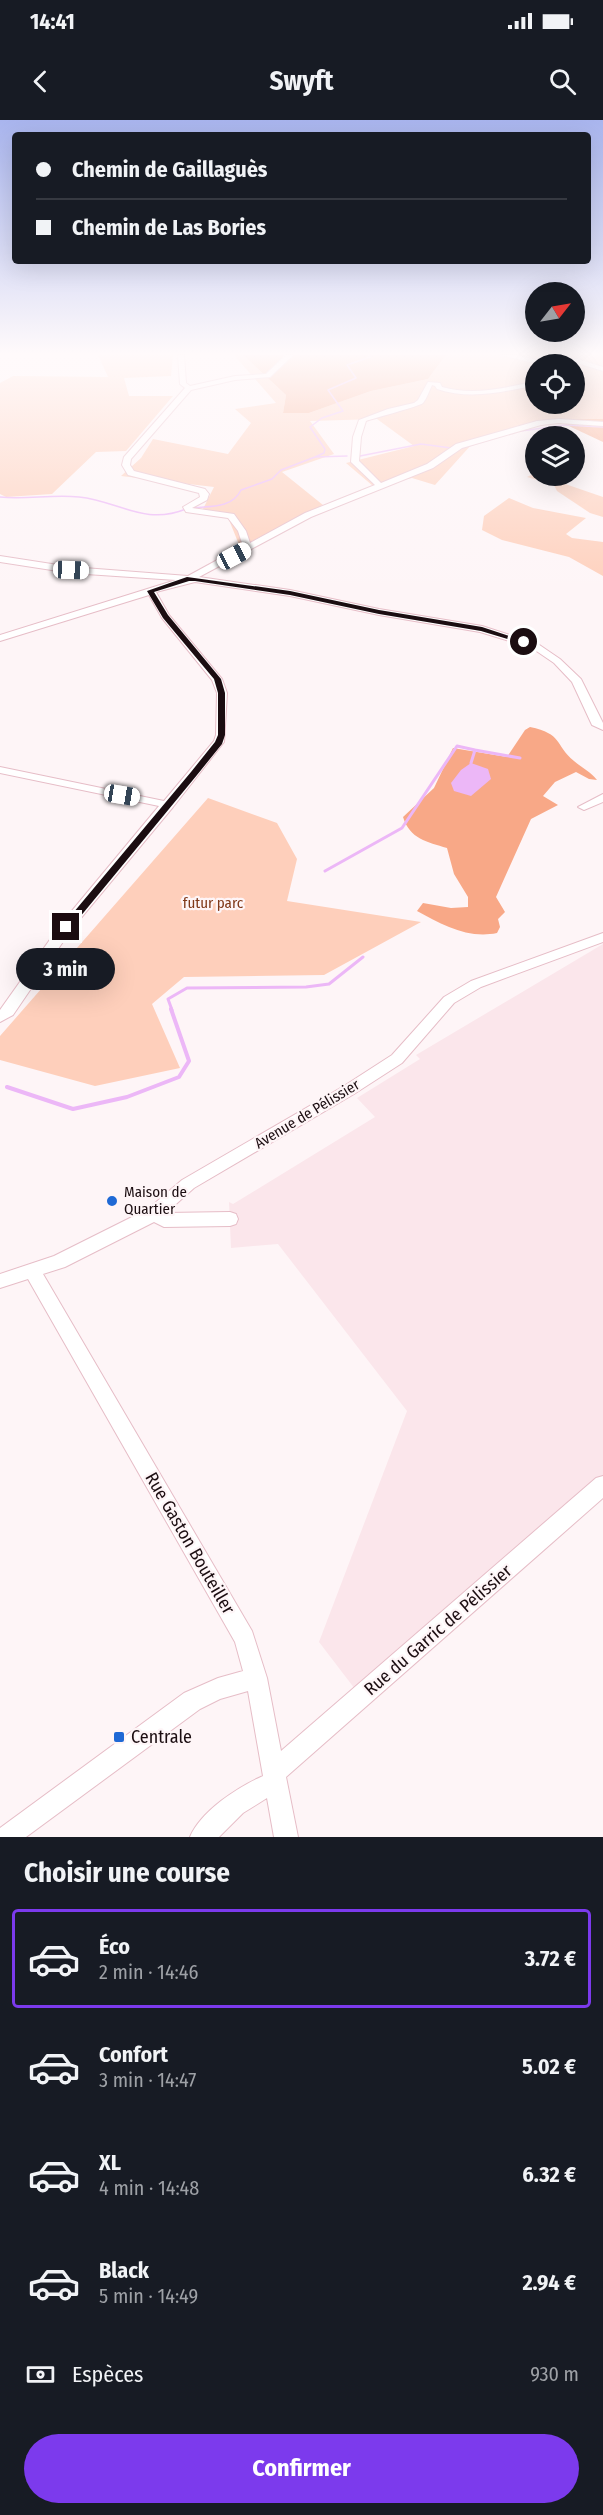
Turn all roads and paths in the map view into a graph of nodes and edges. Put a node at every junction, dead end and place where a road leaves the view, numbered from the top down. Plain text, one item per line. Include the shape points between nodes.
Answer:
1 (148, 435) edge
2 (358, 435) edge
3 (498, 435) edge
4 (381, 487) junction
5 (248, 548) junction
6 (0, 559) edge
7 (189, 579) junction
8 (150, 591) junction
9 (0, 638) edge
10 (603, 727) edge
11 (0, 770) edge
12 (603, 796) edge
13 (169, 805) junction
14 (584, 807) dead end
15 (603, 937) edge
16 (0, 1017) edge
17 (154, 1214) junction
18 (230, 1219) dead end
19 (33, 1272) junction
20 (0, 1281) edge
21 (603, 1485) edge
22 (256, 1678) junction
23 (274, 1779) junction
24 (7, 1837) edge
25 (202, 1837) edge
26 (286, 1837) edge

1 - 5 street via 127,459 131,473 202,491 204,498 187,507 189,510 231,516
2 - 4 street via 355,462
3 - 4 street via 454,448 430,466
4 - 5 street via 308,515
5 - 7 street
6 - 7 street via 71,570
7 - 8 street
7 - 10 street via 290,593 482,629 535,646 577,681 596,723
8 - 9 street
8 - 13 street via 165,616 218,679 222,693 219,742
11 - 13 street
12 - 14 street
13 - 16 street via 66,927 8,1012
15 - 17 street, Avenue de Pélissier via 459,993 397,1059 188,1184
17 - 18 street via 164,1220
17 - 19 street, Avenue de Pélissier
19 - 20 street, Avenue de Pélissier
19 - 22 street, Rue Gaston Bouteiller via 245,1638
21 - 23 street, Rue du Garric de Pélissier
22 - 23 street, Rue Gaston Bouteiller
22 - 24 street via 192,1701
23 - 25 street via 243,1798
23 - 26 street, Rue Gaston Bouteiller

